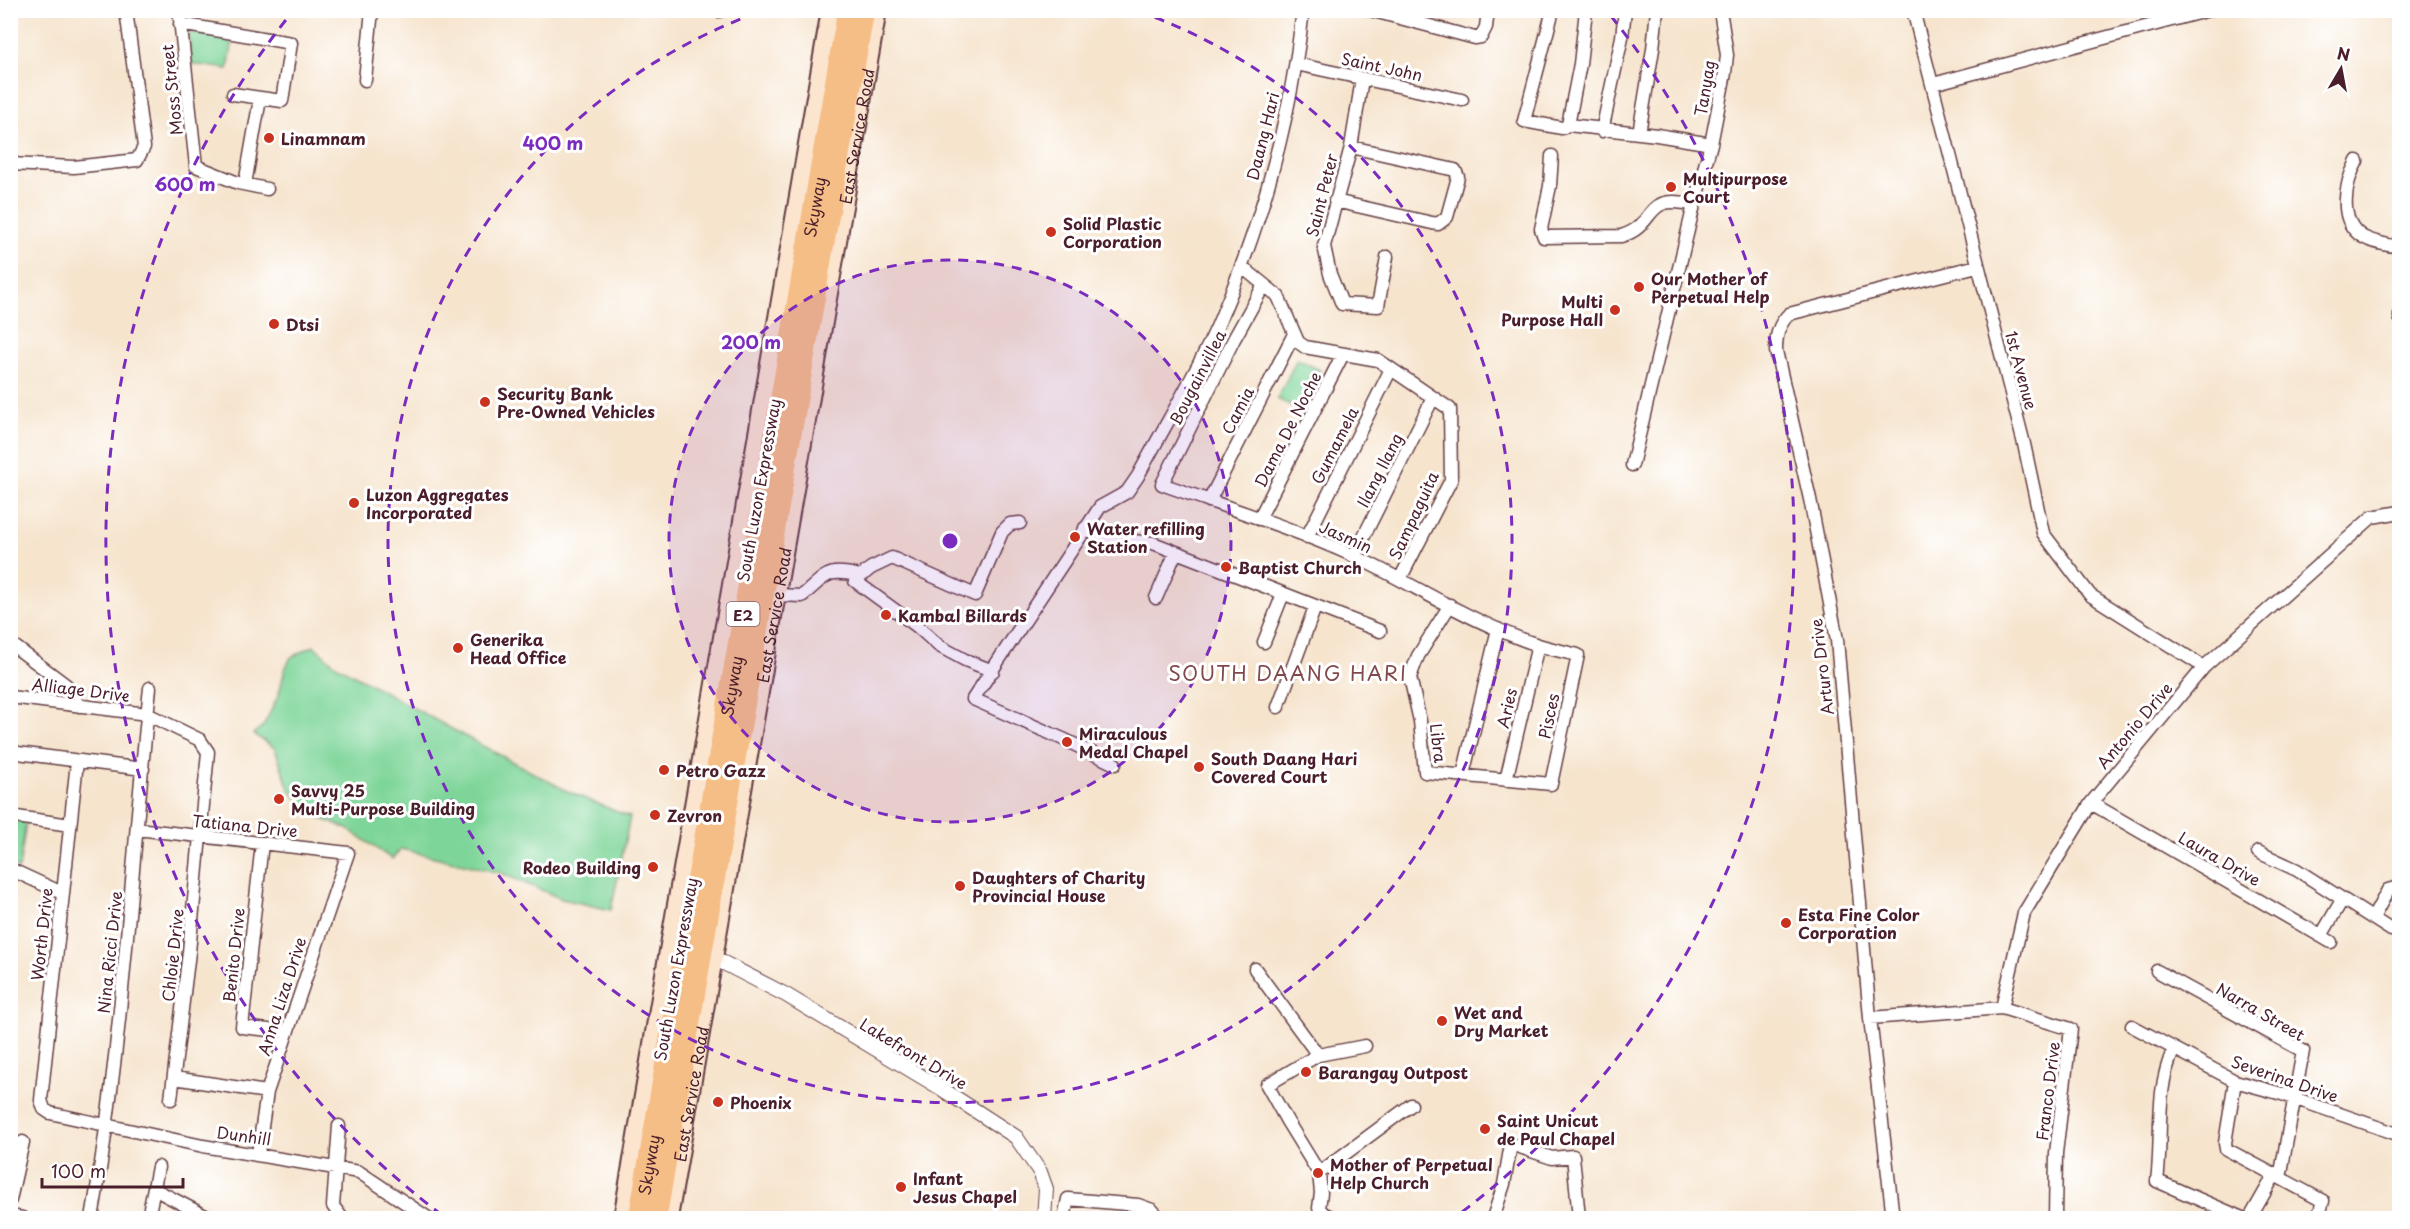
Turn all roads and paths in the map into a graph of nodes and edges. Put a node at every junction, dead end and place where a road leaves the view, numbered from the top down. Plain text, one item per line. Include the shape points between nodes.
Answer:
1 (126, 10) edge
2 (179, 10) edge
3 (372, 10) edge
4 (830, 10) edge
5 (841, 10) edge
6 (848, 10) edge
7 (859, 10) edge
8 (864, 10) edge
9 (878, 10) edge
10 (1303, 10) edge
11 (1370, 10) edge
12 (1488, 10) edge
13 (1553, 10) edge
14 (1586, 10) edge
15 (1625, 10) edge
16 (1657, 10) edge
17 (1720, 10) edge
18 (1913, 10) edge
19 (2209, 10) edge
20 (180, 24) junction
21 (1296, 64) junction
22 (1362, 79) junction
23 (365, 80) dead end
24 (1933, 84) junction
25 (233, 94) dead end
26 (260, 99) junction
27 (1462, 100) dead end
28 (1568, 125) junction
29 (1602, 130) junction
30 (1639, 133) junction
31 (1712, 140) junction
32 (1351, 147) junction
33 (1552, 156) dead end
34 (2357, 161) dead end
35 (10, 164) edge
36 (245, 184) junction
37 (267, 189) dead end
38 (1335, 201) junction
39 (1694, 205) junction
40 (2400, 247) edge
41 (1387, 257) dead end
42 (1241, 266) junction
43 (1977, 266) junction
44 (1264, 285) junction
45 (1294, 334) junction
46 (1343, 354) junction
47 (1391, 369) junction
48 (1433, 398) junction
49 (1632, 465) dead end
50 (1162, 484) joint
51 (1209, 501) junction
52 (2400, 512) edge
53 (1259, 519) junction
54 (1020, 524) dead end
55 (1085, 528) junction
56 (1306, 537) junction
57 (1176, 552) junction
58 (1354, 556) junction
59 (861, 576) junction
60 (1400, 579) junction
61 (1283, 594) junction
62 (777, 595) junction
63 (1156, 598) dead end
64 (1450, 605) junction
65 (1315, 607) junction
66 (1498, 629) junction
67 (1380, 631) dead end
68 (1264, 642) dead end
69 (10, 643) edge
70 (1538, 645) junction
71 (1578, 655) joint
72 (2204, 667) junction
73 (993, 671) junction
74 (150, 688) dead end
75 (10, 697) edge
76 (79, 706) junction
77 (1278, 707) dead end
78 (147, 714) junction
79 (10, 752) edge
80 (77, 762) junction
81 (1115, 764) dead end
82 (143, 769) junction
83 (1463, 775) junction
84 (1506, 780) junction
85 (1551, 784) joint
86 (2091, 803) junction
87 (10, 816) edge
88 (70, 825) junction
89 (137, 829) junction
90 (201, 836) junction
91 (262, 843) junction
92 (2258, 852) dead end
93 (348, 853) joint
94 (10, 869) edge
95 (2400, 890) edge
96 (62, 892) junction
97 (2342, 900) junction
98 (2373, 918) junction
99 (2391, 930) dead end
100 (714, 958) junction
101 (1255, 969) dead end
102 (2157, 971) dead end
103 (2002, 1008) junction
104 (1870, 1018) junction
105 (2133, 1026) dead end
106 (286, 1032) junction
107 (1365, 1046) dead end
108 (2174, 1049) junction
109 (1318, 1054) junction
110 (174, 1078) junction
111 (2235, 1081) junction
112 (267, 1092) junction
113 (2294, 1098) junction
114 (171, 1099) dead end
115 (1411, 1105) dead end
116 (44, 1109) joint
117 (106, 1126) junction
118 (339, 1126) dead end
119 (2400, 1135) edge
120 (23, 1142) dead end
121 (258, 1154) junction
122 (158, 1167) dead end
123 (336, 1168) junction
124 (1319, 1173) junction
125 (2277, 1176) junction
126 (154, 1189) junction
127 (10, 1200) edge
128 (10, 1216) edge
129 (22, 1218) edge
130 (92, 1218) edge
131 (148, 1218) edge
132 (209, 1218) edge
133 (342, 1218) edge
134 (428, 1218) edge
135 (622, 1218) edge
136 (632, 1218) edge
137 (639, 1218) edge
138 (651, 1218) edge
139 (656, 1218) edge
140 (669, 1218) edge
141 (1044, 1218) edge
142 (1064, 1218) edge
143 (1160, 1218) edge
144 (1333, 1218) edge
145 (1493, 1218) edge
146 (1579, 1218) edge
147 (1893, 1218) edge
148 (2055, 1218) edge
149 (2242, 1218) edge
150 (2250, 1218) edge
151 (2318, 1218) edge

1 - 35 street via 144,147 137,160 74,167
2 - 20 street, Moss Street
3 - 23 street
4 - 135 main road
5 - 136 highway, South Luzon Expressway / E2
6 - 137 highway, Skyway / E2
7 - 138 highway, Skyway / E2
8 - 139 highway, South Luzon Expressway / E2
9 - 62 main road, East Service Road
10 - 21 street, Daang Hari
11 - 12 street via 1481,37
13 - 28 street via 1524,121 1562,128
14 - 28 street
15 - 29 street
16 - 30 street
17 - 31 street, Tanyag via 1726,55
18 - 24 street, 1st Avenue
19 - 24 street
20 - 26 street via 290,41 283,100
20 - 36 street, Moss Street via 196,166
21 - 22 street, Saint John
21 - 42 street, Daang Hari via 1276,160
22 - 27 street, Saint John
22 - 32 street, Saint Peter
24 - 43 street, 1st Avenue
25 - 26 street
26 - 36 street
28 - 29 street
29 - 30 street
30 - 31 street
31 - 39 street, Tanyag
32 - 38 street, Saint Peter
32 - 38 street via 1455,170 1458,177 1448,217 1432,224
33 - 39 street via 1541,229 1544,237 1621,236 1639,226 1657,204 1670,201
34 - 40 street via 2347,187 2348,221 2361,236
36 - 37 street
38 - 41 street, Saint Peter via 1324,246 1342,304 1378,306
39 - 49 street, Tanyag
42 - 44 street
42 - 55 street, Daang Hari via 1199,364 1138,476 1127,492 1100,507
43 - 72 street, 1st Avenue via 2027,454 2043,533 2090,594
43 - 104 street, Arturo Drive via 1789,314 1776,335 1776,351 1837,640
44 - 45 street via 1278,296
44 - 50 street, Bougainvillea
45 - 46 street, Sampaguita via 1305,347
45 - 51 street, Camia
46 - 47 street, Sampaguita via 1378,360
46 - 53 street, Dama De Noche
47 - 48 street, Sampaguita
47 - 56 street, Gumamela
48 - 58 street, Ilang Ilang
48 - 60 street, Sampaguita via 1450,409 1451,480
50 - 51 street, Jasmin
51 - 53 street, Jasmin
52 - 72 street, Antonio Drive via 2372,517
53 - 56 street, Jasmin
54 - 59 street via 1010,524 1002,532 975,595 892,558
55 - 57 street via 1103,538 1141,541
55 - 73 street, Daang Hari
56 - 58 street, Jasmin
57 - 61 street
57 - 63 street
58 - 60 street, Jasmin
59 - 62 street via 835,571 802,596
59 - 73 street via 855,582 857,585 939,646
60 - 64 street, Jasmin
61 - 65 street
61 - 68 street
62 - 100 main road, East Service Road
64 - 66 street, Jasmin
64 - 83 street, Libra via 1418,656 1410,677 1420,720 1425,772
65 - 67 street
65 - 77 street
66 - 70 street, Jasmin
66 - 83 street
69 - 76 street via 66,685
70 - 71 street, Jasmin
70 - 84 street, Aries
71 - 85 street, Pisces
72 - 86 street, Antonio Drive
73 - 81 street, Daang Hari via 973,699
74 - 78 street, Nina Ricci Drive
75 - 76 street, Alliage Drive
76 - 78 street, Alliage Drive
78 - 82 street, Nina Ricci Drive
78 - 90 street, Alliage Drive via 200,740 208,752
79 - 80 street
80 - 82 street
80 - 88 street, Worth Drive
82 - 89 street, Nina Ricci Drive
83 - 84 street, Libra
84 - 85 street, Libra
86 - 97 street, Laura Drive via 2326,939
86 - 103 street, Antonio Drive via 2024,913
87 - 88 street
88 - 96 street, Worth Drive
89 - 90 street, Tatiana Drive
89 - 117 street, Nina Ricci Drive
90 - 91 street, Tatiana Drive
90 - 110 street, Chloie Drive
91 - 93 street, Tatiana Drive
91 - 106 street, Benito Drive via 242,1027
92 - 97 street via 2297,870
93 - 106 street, Anna Liza Drive
94 - 96 street
95 - 98 street via 2388,890
96 - 116 street, Worth Drive via 41,1100
97 - 98 street
98 - 99 street
100 - 140 main road, East Service Road
100 - 141 street, Lakefront Drive via 786,995 1017,1137 1040,1172 1046,1189
101 - 109 street
102 - 113 street, Narra Street via 2303,1051
103 - 104 street, Franco Drive
103 - 148 street, Franco Drive via 2071,1029 2056,1153
104 - 147 street, Arturo Drive
105 - 108 street, Severina Drive
106 - 112 street, Anna Liza Drive
107 - 109 street
108 - 111 street, Severina Drive
108 - 149 street via 2165,1067 2157,1181
109 - 124 street via 1268,1084
110 - 112 street
110 - 114 street, Chloie Drive
111 - 113 street, Severina Drive
111 - 125 street via 2226,1149
112 - 121 street, Anna Liza Drive
113 - 119 street, Severina Drive
113 - 125 street, Narra Street
115 - 124 street
116 - 117 street, Dunhill
117 - 121 street, Dunhill
117 - 130 street, Nina Ricci Drive
118 - 123 street
120 - 127 street
121 - 123 street, Dunhill
122 - 126 street
123 - 133 street via 333,1206
123 - 134 street, Dunhill via 359,1172
124 - 144 street via 1319,1208
125 - 150 street, Narra Street
125 - 151 street via 2323,1201
126 - 131 street
126 - 132 street
128 - 129 street
142 - 143 street via 1068,1199 1138,1205
145 - 146 street via 1511,1144 1552,1158 1573,1156

